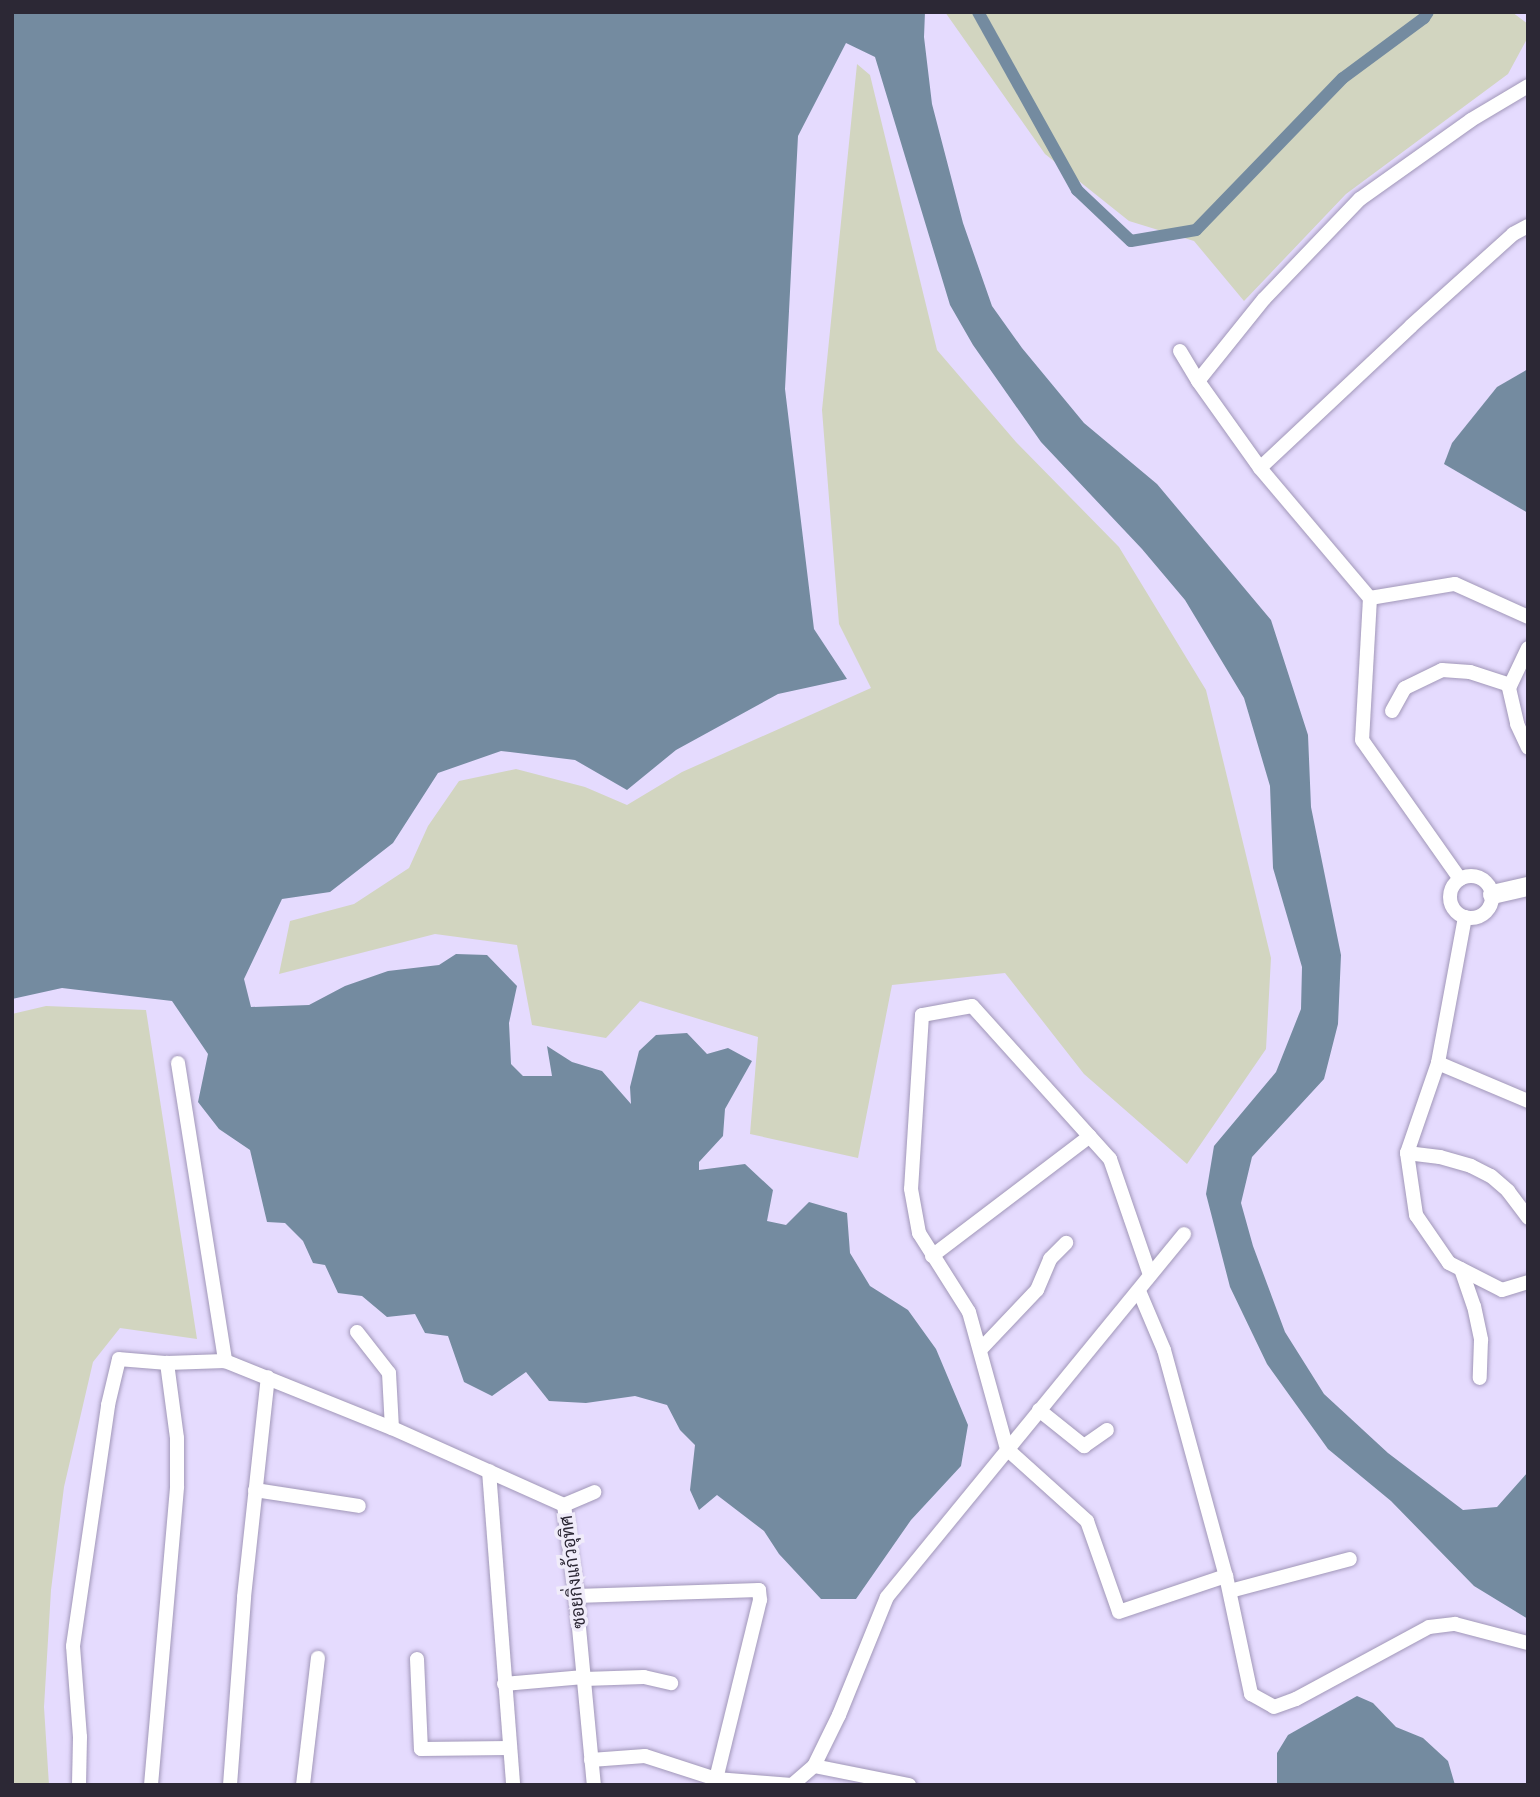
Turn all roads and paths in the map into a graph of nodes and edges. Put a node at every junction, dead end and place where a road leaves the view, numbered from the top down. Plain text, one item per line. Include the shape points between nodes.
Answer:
1 (1528, 86) edge
2 (1528, 226) edge
3 (1180, 351) dead end
4 (1198, 382) junction
5 (1260, 468) junction
6 (1370, 598) junction
7 (1528, 617) edge
8 (1528, 648) edge
9 (1510, 685) junction
10 (1392, 711) dead end
11 (1528, 748) edge
12 (1460, 879) junction
13 (1528, 886) edge
14 (1492, 894) junction
15 (1465, 917) junction
16 (178, 1063) dead end
17 (1438, 1063) junction
18 (1528, 1101) edge
19 (1090, 1136) junction
20 (1407, 1153) junction
21 (1528, 1218) edge
22 (1184, 1234) dead end
23 (1066, 1243) dead end
24 (932, 1256) junction
25 (1461, 1269) junction
26 (1150, 1275) junction
27 (1528, 1282) edge
28 (1139, 1291) junction
29 (357, 1332) dead end
30 (980, 1350) junction
31 (225, 1360) junction
32 (167, 1363) junction
33 (268, 1377) junction
34 (1480, 1378) dead end
35 (1039, 1410) junction
36 (392, 1428) junction
37 (1107, 1430) dead end
38 (1007, 1449) junction
39 (489, 1471) junction
40 (255, 1490) junction
41 (594, 1492) dead end
42 (564, 1505) junction
43 (359, 1506) dead end
44 (1350, 1559) dead end
45 (1226, 1576) junction
46 (1230, 1591) junction
47 (576, 1596) junction
48 (1528, 1643) edge
49 (318, 1658) dead end
50 (417, 1659) dead end
51 (584, 1678) junction
52 (671, 1683) dead end
53 (504, 1684) junction
54 (509, 1748) junction
55 (592, 1760) junction
56 (814, 1766) junction
57 (716, 1779) junction
58 (851, 1780) edge
59 (79, 1785) edge
60 (151, 1785) edge
61 (230, 1785) edge
62 (303, 1785) edge
63 (513, 1785) edge
64 (594, 1785) edge
65 (909, 1785) edge

1 - 4 street via 1471,120 1360,199 1264,299
2 - 5 street via 1513,234 1411,326
3 - 4 street
4 - 5 street
5 - 6 street
6 - 7 street via 1455,584
6 - 12 street via 1362,740
8 - 9 street
9 - 10 street via 1470,672 1441,670 1405,688
9 - 11 street via 1517,724
12 - 14 street via 1480,877
12 - 15 street via 1450,896 1454,909
13 - 14 street
14 - 15 street via 1485,913
15 - 17 street
16 - 31 street
17 - 18 street
17 - 20 street
19 - 24 street
19 - 24 street via 972,1006 922,1015 911,1189 919,1233
19 - 26 street via 1111,1158
20 - 21 street via 1450,1160 1491,1176
20 - 25 street via 1416,1215 1449,1263
22 - 26 street
23 - 30 street via 1050,1259 1037,1290
24 - 30 street via 969,1312
25 - 27 street via 1502,1290
25 - 34 street via 1481,1339
26 - 28 street
28 - 35 street
28 - 45 street via 1164,1350
29 - 36 street via 389,1373
30 - 38 street
31 - 32 street
31 - 33 street, ซอยกิ่งแก้วอุทิศ
32 - 59 street via 119,1359 108,1405 73,1646
32 - 60 street via 177,1438 177,1486
33 - 36 street, ซอยกิ่งแก้วอุทิศ
33 - 40 street
35 - 37 street via 1084,1446
35 - 38 street
36 - 39 street, ซอยกิ่งแก้วอุทิศ
38 - 45 street via 1087,1521 1119,1612
38 - 56 street via 887,1597
39 - 42 street, ซอยกิ่งแก้วอุทิศ
39 - 53 street
40 - 43 street
40 - 61 street
41 - 42 street
42 - 47 street, ซอยกิ่งแก้วอุทิศ
44 - 46 street
45 - 46 street
46 - 48 street via 1251,1694 1273,1707 1430,1627 1455,1624
47 - 51 street, ซอยกิ่งแก้วอุทิศ
47 - 57 street via 759,1590
49 - 62 street
50 - 54 street via 421,1749
51 - 52 street via 644,1677
51 - 53 street
51 - 55 street, ซอยกิ่งแก้วอุทิศ
53 - 54 street
54 - 63 street
55 - 57 street via 645,1756
55 - 64 street, ซอยกิ่งแก้วอุทิศ
56 - 57 street via 792,1785
56 - 58 street
58 - 65 street

